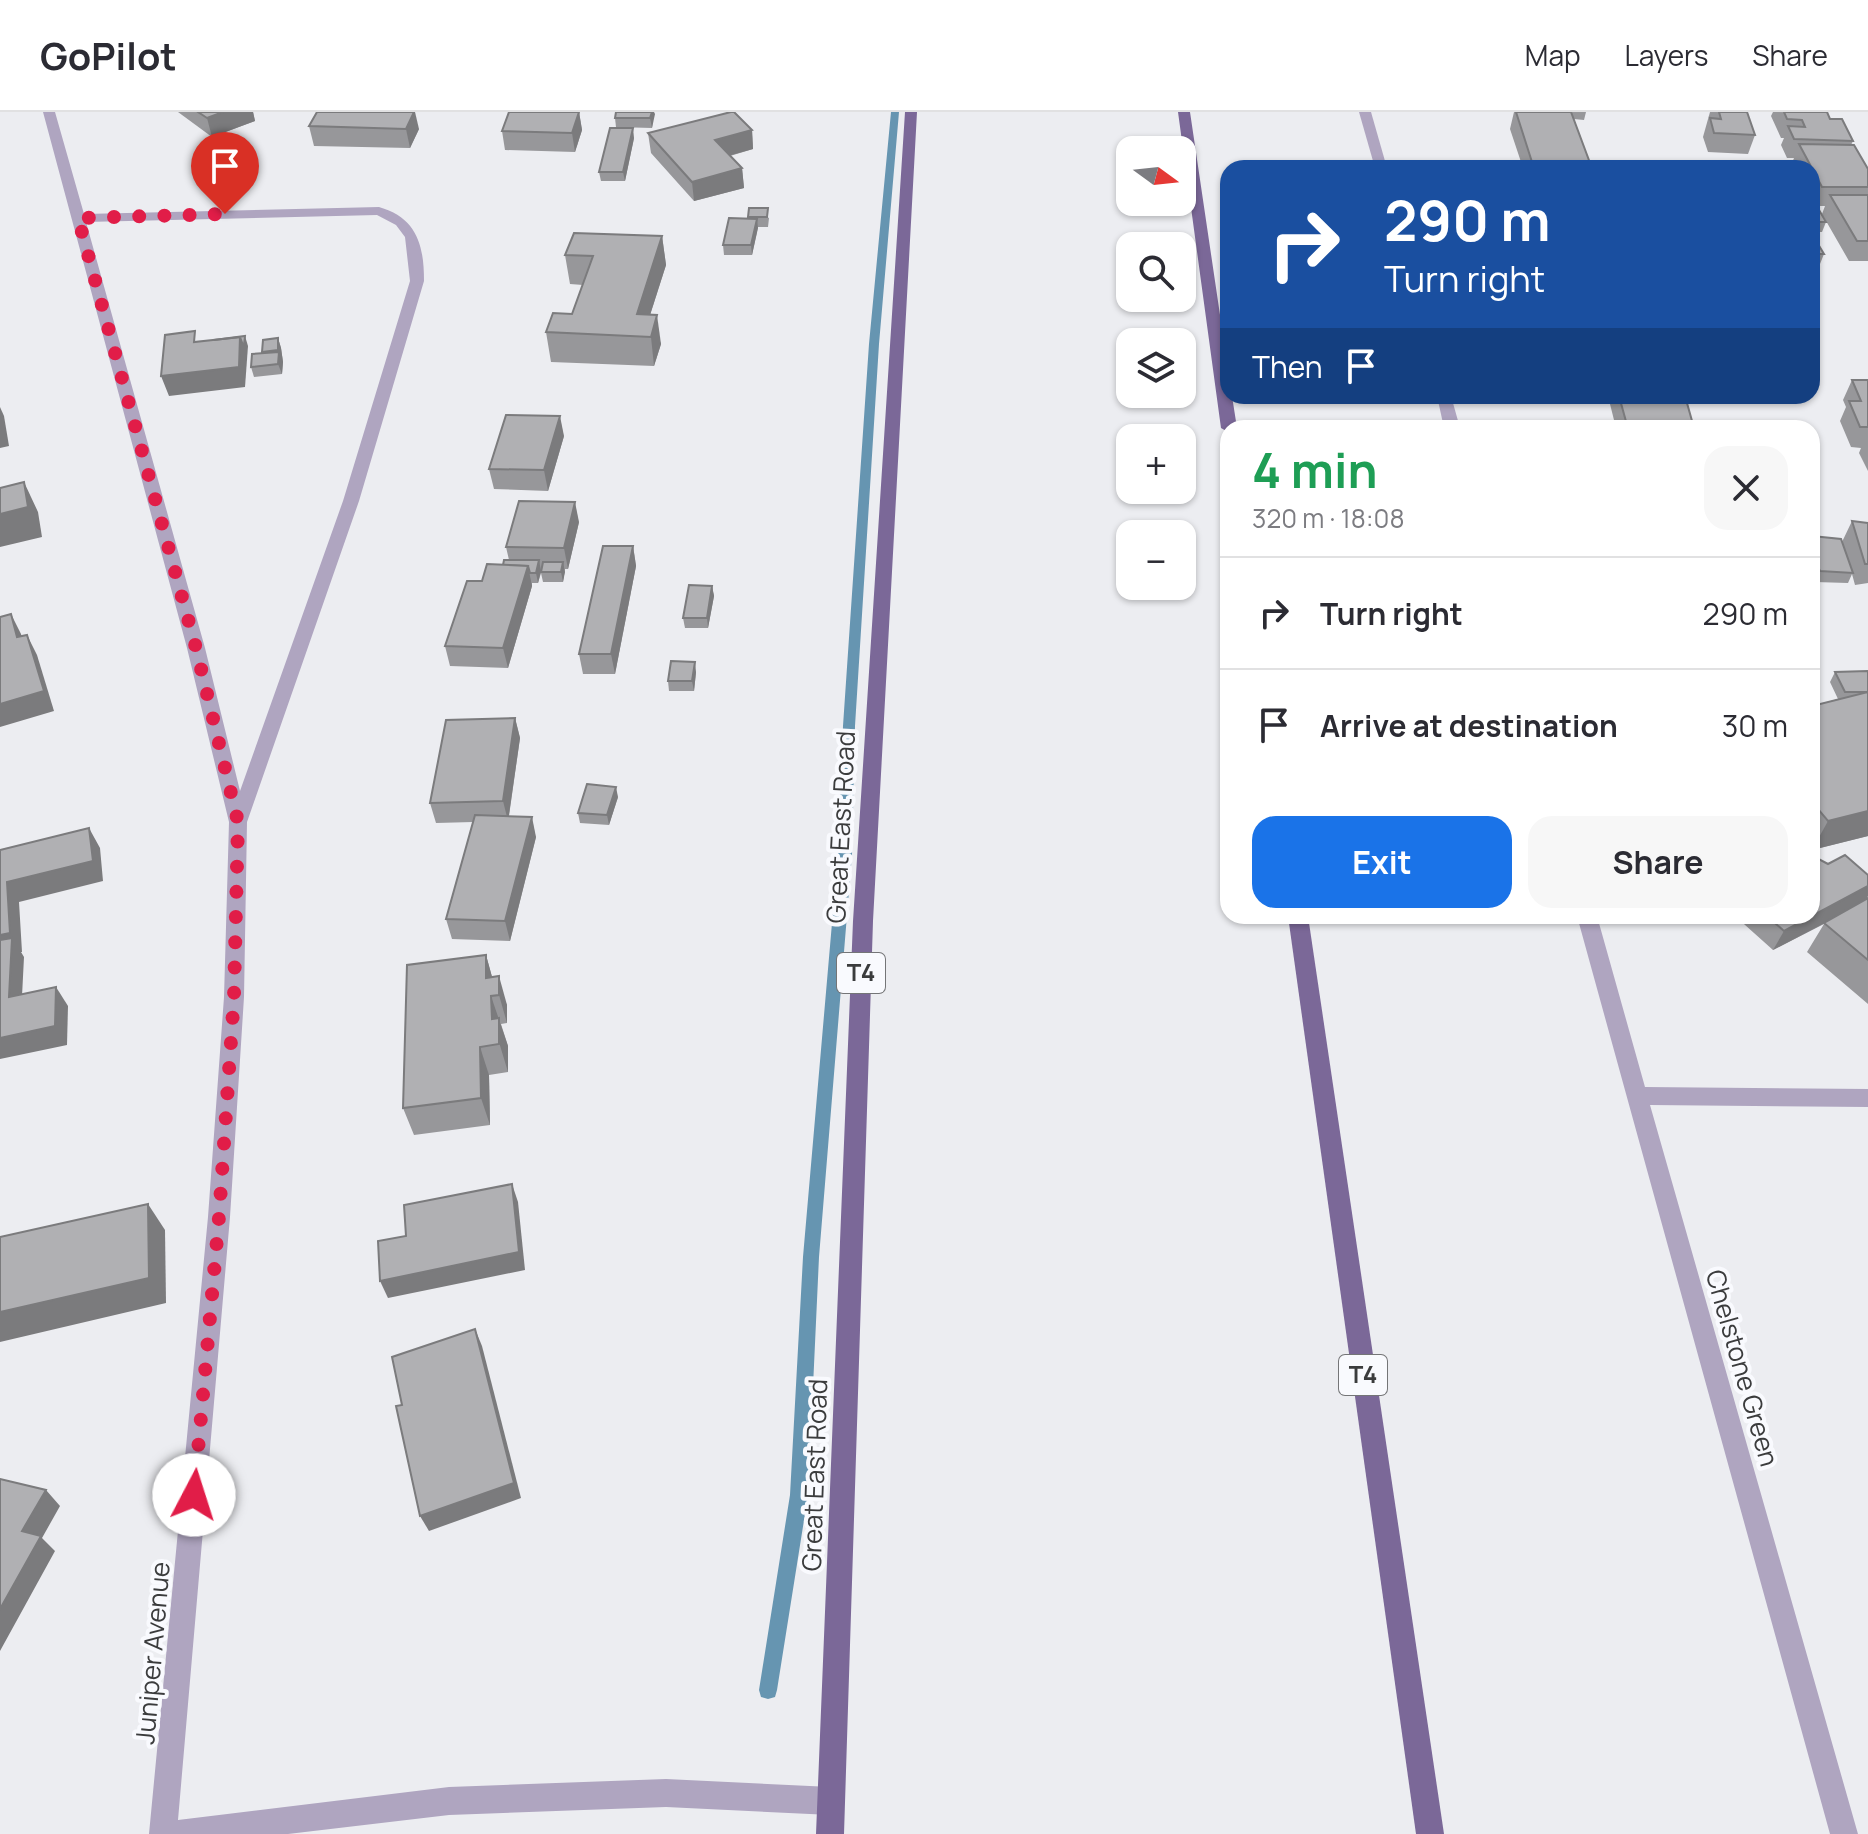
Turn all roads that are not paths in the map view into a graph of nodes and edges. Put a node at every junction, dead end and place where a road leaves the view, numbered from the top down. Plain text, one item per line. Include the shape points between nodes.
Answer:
1 (49, 112) edge
2 (911, 112) edge
3 (1184, 112) edge
4 (1365, 112) edge
5 (1379, 160) edge
6 (78, 218) junction
7 (1220, 365) edge
8 (238, 822) junction
9 (1299, 924) edge
10 (1589, 924) edge
11 (1637, 1096) junction
12 (1868, 1098) edge
13 (831, 1801) junction
14 (163, 1834) edge
15 (173, 1834) edge
16 (830, 1834) edge
17 (1430, 1834) edge
18 (1844, 1834) edge

1 - 6 street, Juniper Avenue
2 - 13 main road, Great East Road / T4 via 863,921
3 - 7 main road
4 - 5 street
6 - 8 street, Juniper Avenue
6 - 8 street via 379,211 395,216 417,244 417,281 351,501
8 - 14 street, Juniper Avenue via 234,997 219,1217
9 - 17 main road, T4
10 - 11 street, Chelstone Green
11 - 12 street
11 - 18 street, Chelstone Green
13 - 15 street via 666,1793 449,1801
13 - 16 main road, Great East Road / T4

